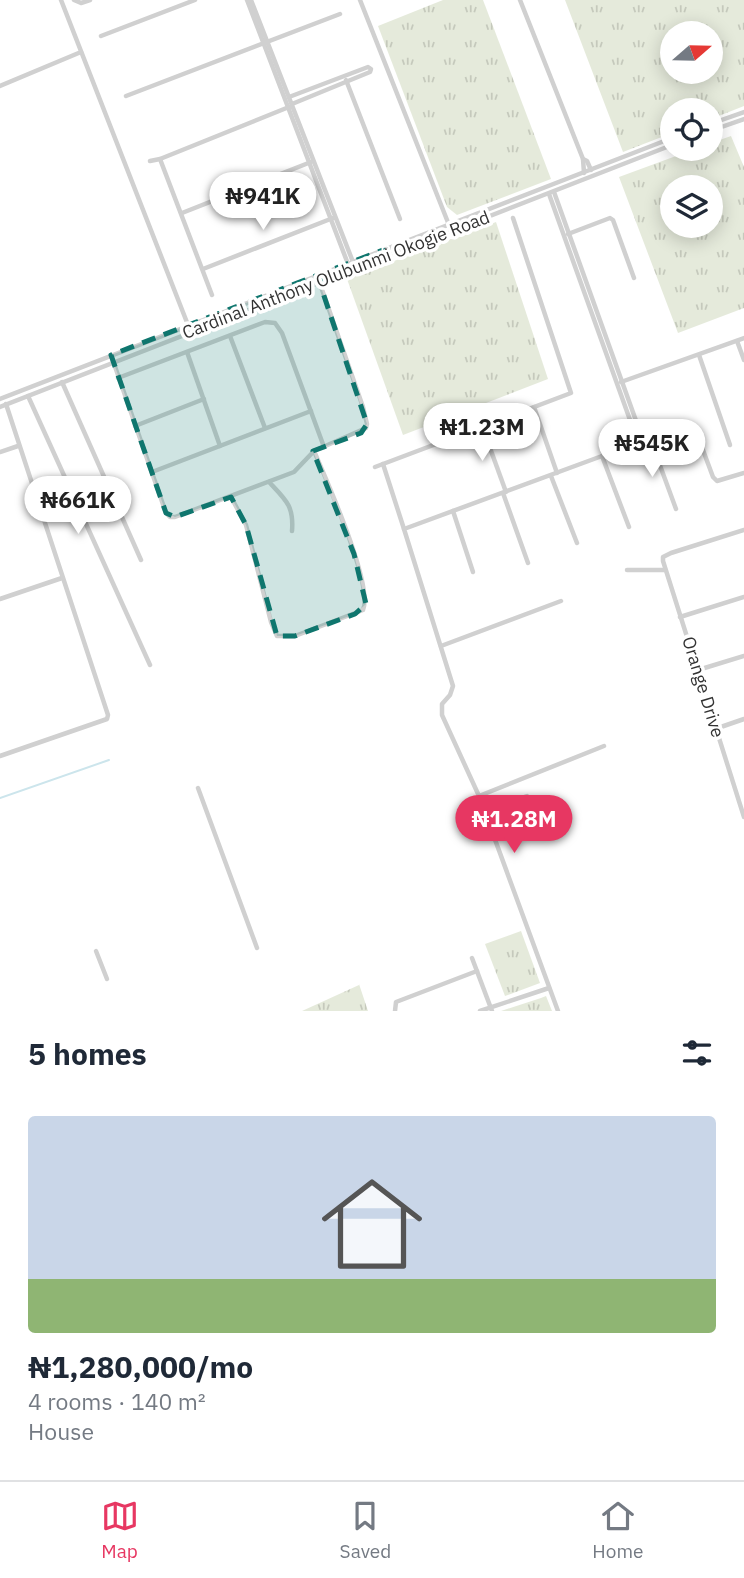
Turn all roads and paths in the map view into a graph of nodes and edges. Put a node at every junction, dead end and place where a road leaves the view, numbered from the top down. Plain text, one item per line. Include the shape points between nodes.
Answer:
1 (61, 0) edge
2 (74, 0) edge
3 (90, 0) edge
4 (195, 0) edge
5 (249, 0) edge
6 (360, 0) edge
7 (520, 0) edge
8 (340, 14) dead end
9 (101, 36) dead end
10 (266, 42) junction
11 (81, 52) junction
12 (346, 78) junction
13 (0, 86) edge
14 (126, 96) dead end
15 (287, 98) junction
16 (290, 105) junction
17 (744, 112) edge
18 (723, 119) edge
19 (744, 119) edge
20 (723, 126) edge
21 (660, 143) edge
22 (660, 150) edge
23 (160, 159) junction
24 (583, 159) junction
25 (150, 161) dead end
26 (312, 161) junction
27 (591, 170) junction
28 (584, 173) junction
29 (551, 192) junction
30 (182, 213) junction
31 (334, 217) junction
32 (513, 218) dead end
33 (400, 219) dead end
34 (449, 225) junction
35 (566, 234) junction
36 (384, 253) junction
37 (350, 262) junction
38 (203, 270) junction
39 (634, 278) dead end
40 (319, 281) junction
41 (212, 295) dead end
42 (188, 325) junction
43 (230, 336) junction
44 (744, 338) edge
45 (737, 341) junction
46 (187, 352) junction
47 (111, 355) junction
48 (699, 355) junction
49 (744, 360) edge
50 (113, 363) junction
51 (118, 378) junction
52 (62, 382) junction
53 (619, 383) junction
54 (28, 396) junction
55 (0, 399) edge
56 (204, 399) junction
57 (3, 406) edge
58 (534, 407) junction
59 (311, 411) junction
60 (135, 426) junction
61 (482, 426) junction
62 (265, 428) junction
63 (651, 441) junction
64 (642, 444) junction
65 (730, 445) dead end
66 (18, 446) junction
67 (220, 446) junction
68 (324, 447) junction
69 (314, 451) junction
70 (0, 452) edge
71 (602, 456) junction
72 (383, 464) junction
73 (375, 467) dead end
74 (151, 472) junction
75 (744, 473) edge
76 (554, 475) junction
77 (270, 482) junction
78 (504, 492) junction
79 (231, 497) junction
80 (676, 509) dead end
81 (453, 511) junction
82 (629, 527) dead end
83 (404, 529) junction
84 (744, 530) edge
85 (292, 531) dead end
86 (577, 543) dead end
87 (141, 560) dead end
88 (528, 563) dead end
89 (628, 570) dead end
90 (665, 570) junction
91 (473, 572) dead end
92 (62, 578) junction
93 (744, 597) edge
94 (0, 599) edge
95 (561, 601) dead end
96 (680, 617) junction
97 (441, 646) junction
98 (744, 656) edge
99 (150, 665) dead end
100 (698, 670) junction
101 (744, 719) edge
102 (715, 729) junction
103 (604, 746) dead end
104 (0, 756) edge
105 (198, 788) dead end
106 (479, 796) junction
107 (527, 796) dead end
108 (485, 811) junction
109 (744, 817) edge
110 (536, 819) dead end
111 (494, 834) junction
112 (257, 948) dead end
113 (96, 951) dead end
114 (472, 958) dead end
115 (477, 971) junction
116 (107, 979) dead end
117 (549, 988) junction
118 (492, 1009) edge
119 (395, 1011) edge
120 (480, 1011) edge
121 (558, 1011) edge

1 - 11 street
2 - 3 street
4 - 9 street
5 - 10 street
6 - 34 street
7 - 24 street
8 - 10 street
10 - 14 street
10 - 15 street
11 - 13 street
11 - 42 street
12 - 12 street via 370,72 372,69 368,67
12 - 15 street
12 - 16 street
12 - 33 street
15 - 16 street
16 - 23 street
16 - 26 street
17 - 18 street
19 - 20 street
21 - 27 street, Cardinal Anthony Olubunmi Okogie Road
22 - 29 street, Cardinal Anthony Olubunmi Okogie Road
23 - 25 street
23 - 30 street
24 - 27 street
24 - 28 street
26 - 30 street
26 - 31 street
27 - 28 street, Cardinal Anthony Olubunmi Okogie Road
28 - 34 street, Cardinal Anthony Olubunmi Okogie Road
29 - 35 street
29 - 36 street, Cardinal Anthony Olubunmi Okogie Road
30 - 38 street
31 - 37 street
31 - 38 street
32 - 58 street via 571,393
34 - 36 street, Cardinal Anthony Olubunmi Okogie Road
35 - 39 street via 610,218
35 - 53 street
36 - 37 street, Cardinal Anthony Olubunmi Okogie Road
36 - 40 street, Cardinal Anthony Olubunmi Okogie Road
37 - 42 street, Cardinal Anthony Olubunmi Okogie Road
38 - 41 street
40 - 50 street, Cardinal Anthony Olubunmi Okogie Road
40 - 68 street via 367,424 361,432
42 - 47 street, Cardinal Anthony Olubunmi Okogie Road
43 - 46 street
43 - 59 street via 265,322 275,323
43 - 62 street
44 - 45 street
45 - 48 street
45 - 49 street
46 - 51 street
46 - 56 street
47 - 50 street
47 - 55 street, Cardinal Anthony Olubunmi Okogie Road
48 - 53 street
48 - 65 street
50 - 51 street
50 - 52 street, Cardinal Anthony Olubunmi Okogie Road
51 - 60 street
52 - 54 street, Cardinal Anthony Olubunmi Okogie Road
52 - 87 street
53 - 64 street
54 - 57 street, Cardinal Anthony Olubunmi Okogie Road
54 - 99 street
56 - 60 street
56 - 67 street
57 - 66 street
58 - 61 street
58 - 76 street
59 - 62 street
59 - 68 street
60 - 74 street
61 - 72 street
61 - 78 street
62 - 67 street
63 - 64 street
63 - 75 street via 694,426 717,481
63 - 80 street
64 - 71 street
66 - 70 street
66 - 92 street
67 - 74 street
68 - 69 street
69 - 77 street via 295,472
69 - 79 street via 354,554 366,596 363,610 295,636 277,636 246,525
71 - 76 street
71 - 82 street
72 - 73 street
72 - 83 street
74 - 79 street via 170,517
76 - 78 street
76 - 86 street
77 - 79 street
77 - 85 street via 288,501
78 - 81 street
78 - 88 street
81 - 83 street
81 - 91 street
83 - 97 street
84 - 90 street, Orange Drive via 663,557
89 - 90 street
90 - 96 street, Orange Drive
92 - 94 street
92 - 104 street via 107,719
93 - 96 street
95 - 97 street
96 - 100 street, Orange Drive
97 - 106 street via 453,686 442,704 442,715
98 - 100 street
100 - 102 street, Orange Drive
101 - 102 street
102 - 109 street, Orange Drive
103 - 106 street
105 - 112 street
106 - 108 street
107 - 108 street
108 - 111 street
110 - 111 street
111 - 117 street
113 - 116 street
114 - 115 street
115 - 118 street
115 - 119 street via 396,1002
117 - 118 street
117 - 121 street
118 - 120 street

